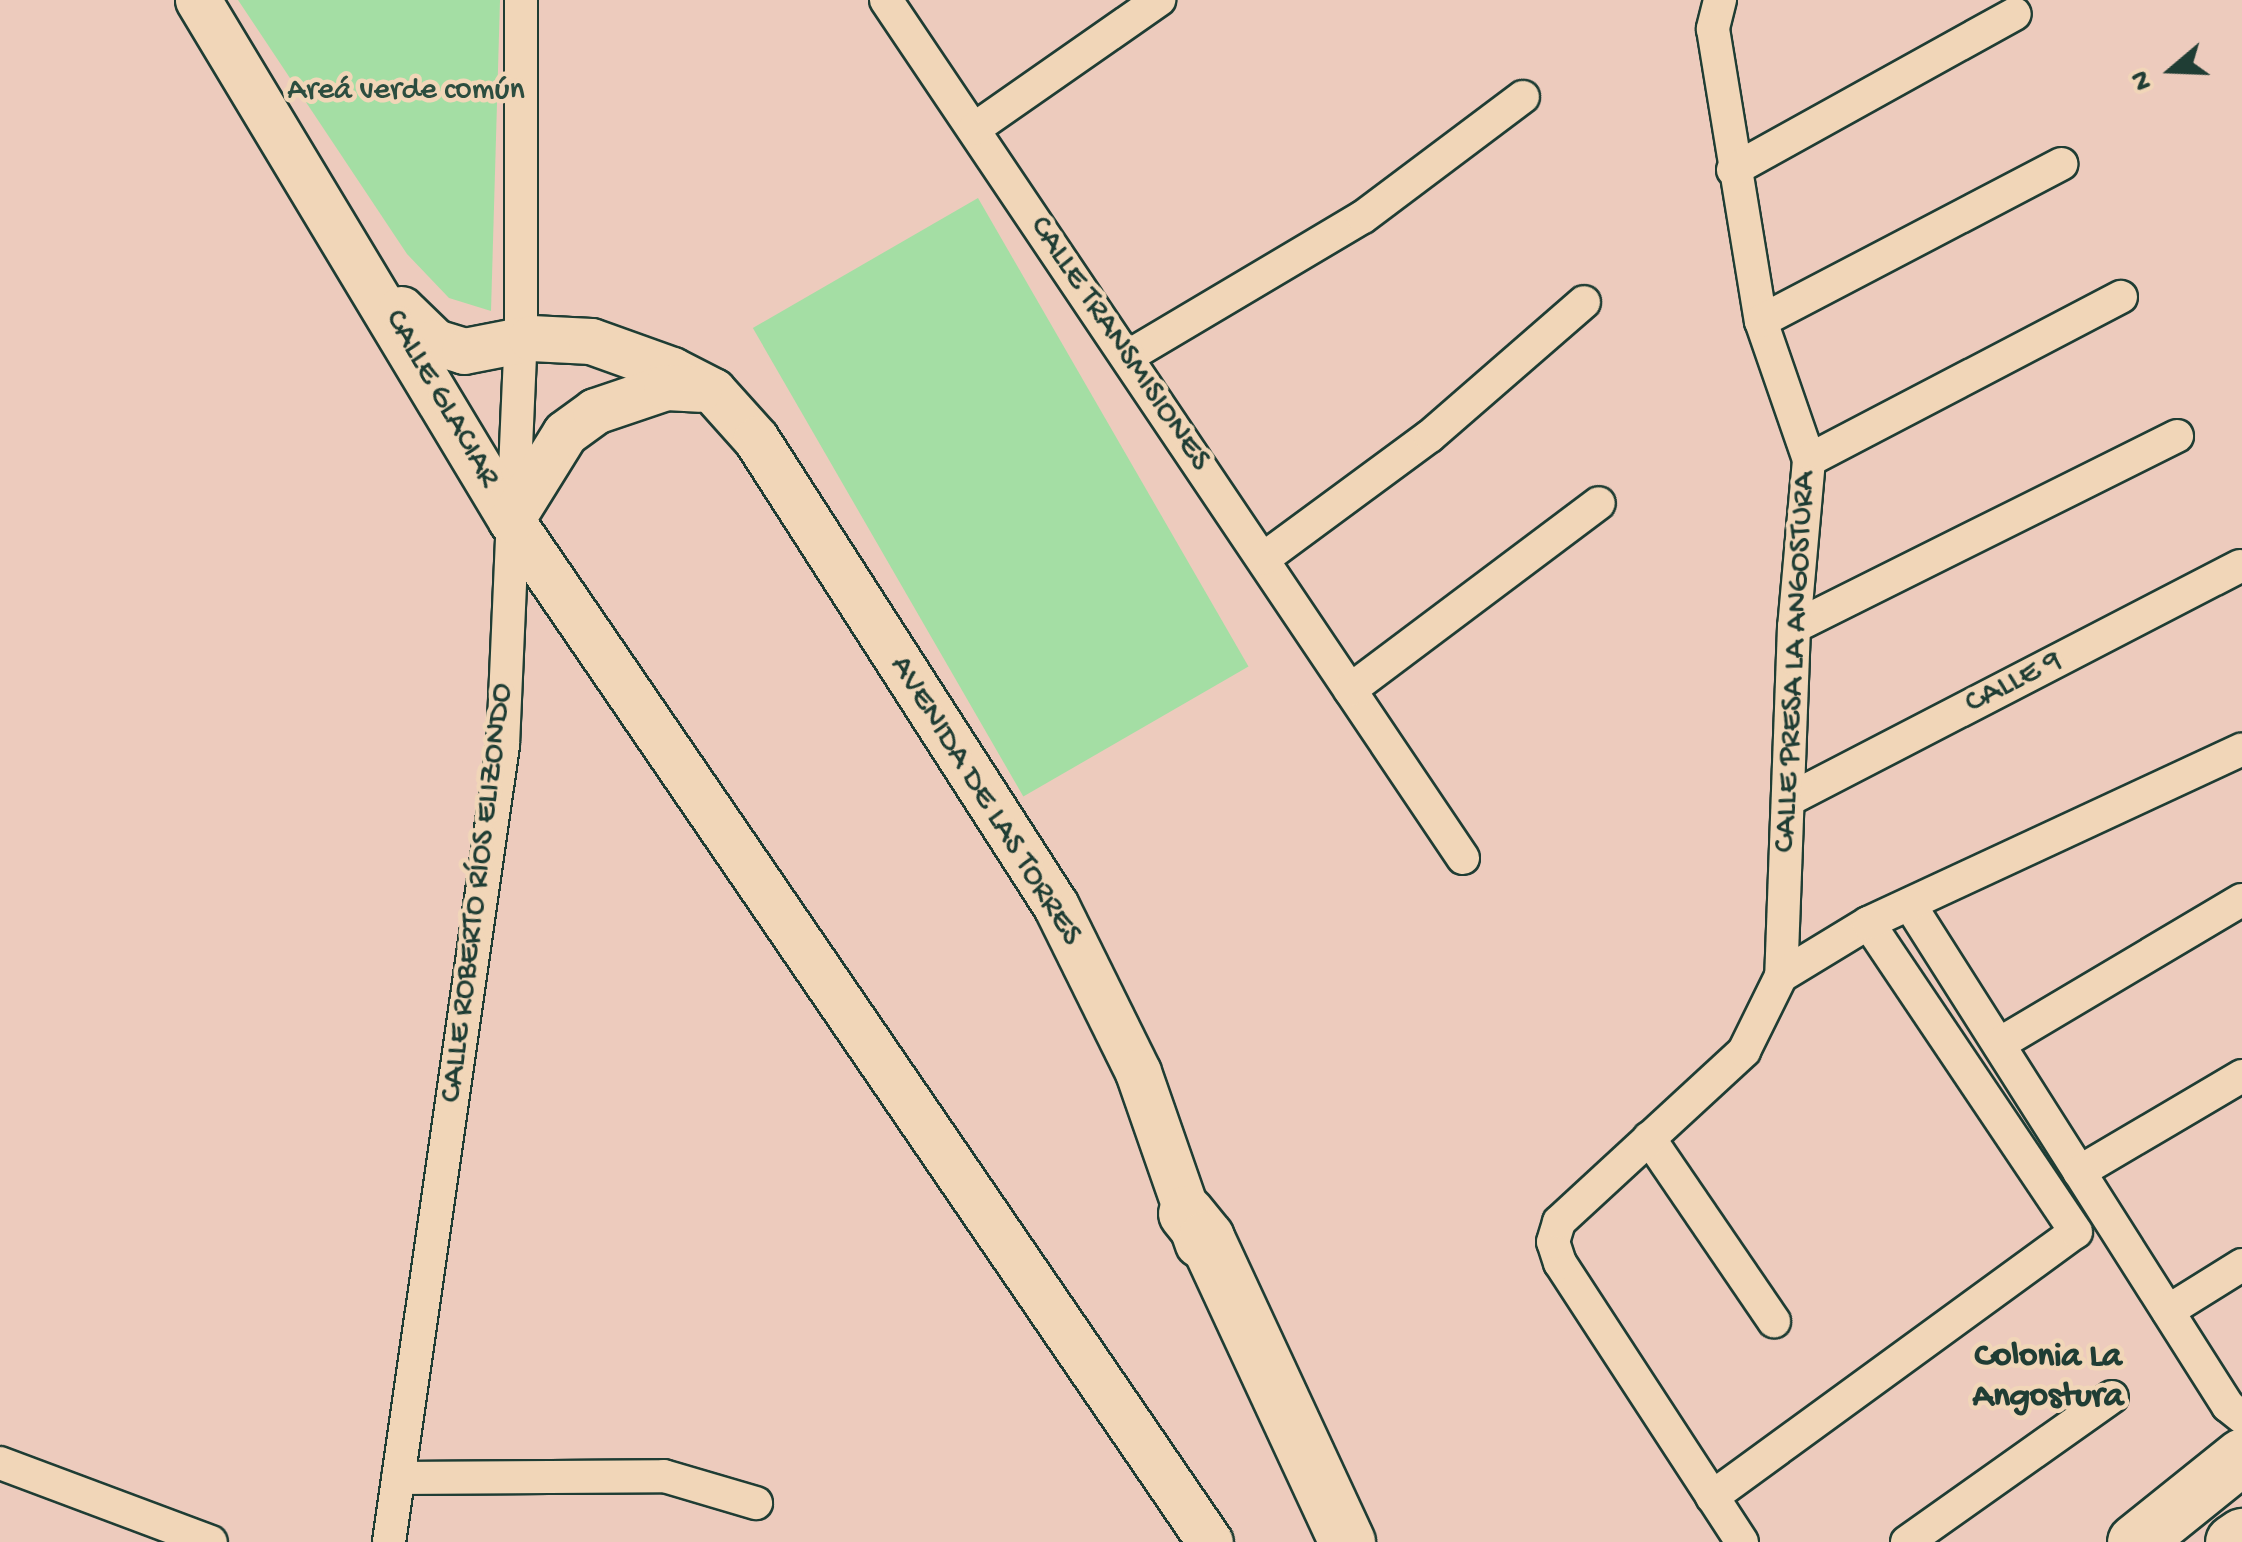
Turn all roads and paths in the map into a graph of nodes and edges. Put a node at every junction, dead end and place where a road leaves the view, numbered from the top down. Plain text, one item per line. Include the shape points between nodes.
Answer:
1 (198, 0) edge
2 (521, 0) edge
3 (886, 0) edge
4 (1159, 0) edge
5 (1725, 4) edge
6 (2015, 14) dead end
7 (1524, 96) dead end
8 (974, 129) junction
9 (2061, 164) dead end
10 (1732, 170) junction
11 (370, 277) junction
12 (2121, 298) dead end
13 (1584, 302) dead end
14 (1761, 321) junction
15 (521, 340) junction
16 (1127, 357) junction
17 (712, 390) junction
18 (2177, 436) dead end
19 (1809, 460) junction
20 (1599, 503) dead end
21 (512, 520) junction
22 (1263, 559) junction
23 (2240, 566) edge
24 (1794, 626) junction
25 (1350, 690) junction
26 (2242, 750) edge
27 (1788, 800) junction
28 (1462, 858) dead end
29 (2242, 900) edge
30 (1910, 904) junction
31 (1868, 924) junction
32 (1782, 976) junction
33 (1999, 1044) junction
34 (2242, 1076) edge
35 (1650, 1138) junction
36 (2079, 1172) junction
37 (1186, 1213) junction
38 (2242, 1265) edge
39 (2168, 1312) junction
40 (1774, 1321) dead end
41 (2112, 1397) dead end
42 (2242, 1418) edge
43 (2242, 1456) edge
44 (0, 1462) edge
45 (398, 1478) junction
46 (1712, 1497) junction
47 (756, 1502) dead end
48 (2242, 1536) edge
49 (210, 1542) edge
50 (389, 1542) edge
51 (1210, 1542) edge
52 (1320, 1542) edge
53 (1347, 1542) edge
54 (1742, 1542) edge
55 (1907, 1542) edge
56 (2135, 1542) edge
57 (2233, 1542) edge

1 - 11 street, CALLE GLACIAR
2 - 15 street, CALLE ROBERTO RÍOS ELIZONDO
3 - 8 street, CALLE TRANSMISIONES
4 - 8 street
5 - 10 street, CALLE PRESA LA ANGOSTURA
6 - 10 street
7 - 16 street via 1363,216
8 - 16 street, CALLE TRANSMISIONES
9 - 14 street
10 - 14 street, CALLE PRESA LA ANGOSTURA
11 - 15 street, CALLE GLACIAR via 435,342 464,351
11 - 21 street, CALLE GLACIAR
12 - 19 street
13 - 22 street via 1430,436
14 - 19 street, CALLE PRESA LA ANGOSTURA
15 - 17 street, AVENIDA DE LAS TORRES via 592,341
15 - 21 street, CALLE ROBERTO RÍOS ELIZONDO
16 - 22 street, CALLE TRANSMISIONES
17 - 21 street via 666,387 595,410 566,433
17 - 37 street, AVENIDA DE LAS TORRES via 756,439 1056,906 1138,1072
18 - 24 street
19 - 24 street, CALLE PRESA LA ANGOSTURA
20 - 25 street
21 - 45 street, CALLE ROBERTO RÍOS ELIZONDO via 503,745
21 - 51 street
22 - 25 street, CALLE TRANSMISIONES
23 - 27 street, CALLE 9
24 - 27 street, CALLE PRESA LA ANGOSTURA
25 - 28 street, CALLE TRANSMISIONES
26 - 30 street
27 - 32 street, CALLE PRESA LA ANGOSTURA
29 - 33 street
30 - 31 street
30 - 33 street
31 - 32 street
31 - 46 street via 2076,1232
32 - 35 street via 1744,1051
33 - 36 street
34 - 36 street
35 - 40 street
35 - 46 street via 1559,1222 1553,1242 1560,1264
36 - 39 street
37 - 52 street, AVENIDA DE LAS TORRES via 1268,1430
37 - 53 highway via 1206,1238
38 - 39 street
39 - 42 street
41 - 55 street
43 - 56 highway
44 - 49 street
45 - 47 street via 664,1476
45 - 50 street, CALLE ROBERTO RÍOS ELIZONDO
46 - 54 street
48 - 57 highway

